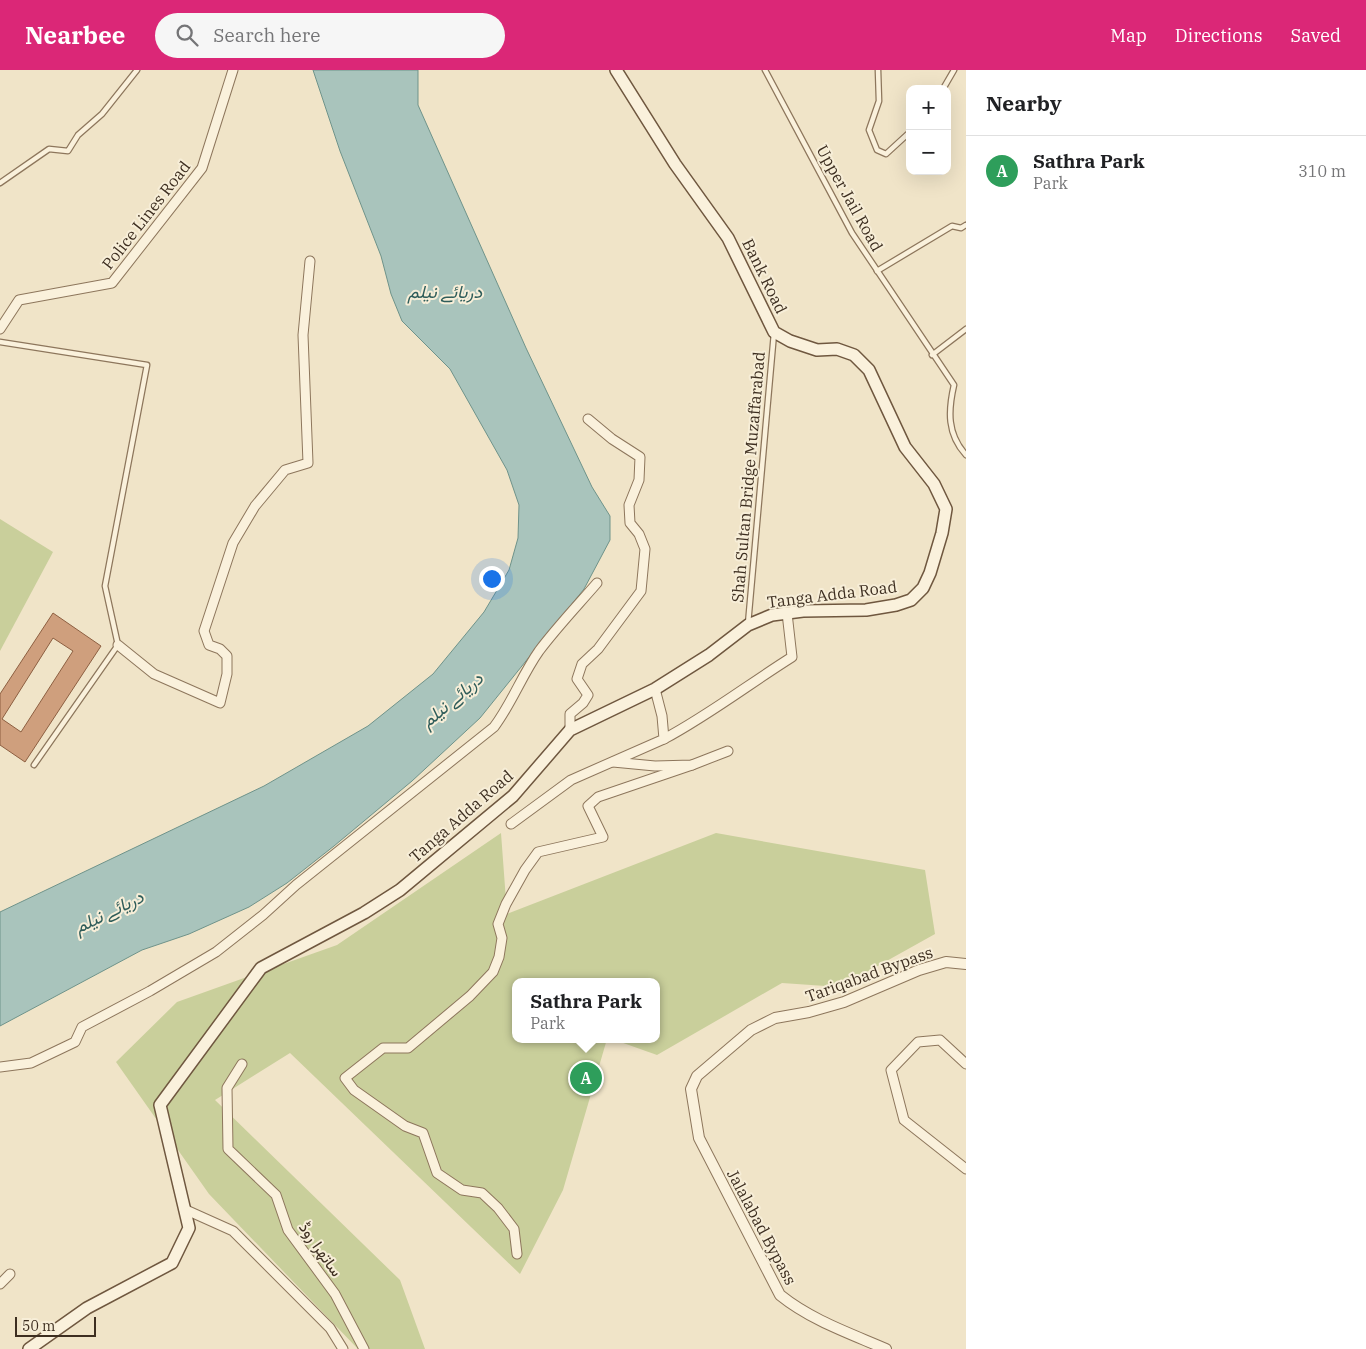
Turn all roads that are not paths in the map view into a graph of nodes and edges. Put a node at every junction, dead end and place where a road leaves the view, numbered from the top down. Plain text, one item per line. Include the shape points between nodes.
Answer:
1 (138, 70) edge
2 (233, 70) edge
3 (616, 70) edge
4 (765, 70) edge
5 (878, 70) edge
6 (954, 70) edge
7 (945, 85) edge
8 (906, 136) edge
9 (0, 183) edge
10 (966, 225) edge
11 (310, 261) dead end
12 (877, 271) junction
13 (0, 329) edge
14 (966, 329) edge
15 (774, 332) junction
16 (0, 342) edge
17 (933, 355) junction
18 (588, 419) dead end
19 (966, 454) edge
20 (597, 583) dead end
21 (923, 588) joint
22 (787, 613) junction
23 (748, 625) junction
24 (118, 645) junction
25 (655, 689) junction
26 (570, 730) junction
27 (664, 739) junction
28 (728, 751) dead end
29 (610, 762) junction
30 (34, 765) dead end
31 (692, 765) junction
32 (511, 824) dead end
33 (966, 964) edge
34 (242, 1064) dead end
35 (966, 1064) edge
36 (0, 1067) edge
37 (692, 1089) joint
38 (966, 1169) edge
39 (184, 1209) junction
40 (517, 1254) dead end
41 (10, 1274) dead end
42 (0, 1284) edge
43 (29, 1349) edge
44 (343, 1349) edge
45 (364, 1349) edge
46 (886, 1349) edge

1 - 9 lane via 102,114 78,134 68,151 49,149
2 - 13 street, Police Lines Road via 202,168 112,283 19,300
3 - 15 main road, Bank Road via 675,164 728,238
4 - 12 lane, Upper Jail Road via 852,233
5 - 8 lane via 879,101 869,130 877,150 886,154
6 - 7 lane
10 - 12 lane via 961,228 952,226
11 - 24 street via 303,335 308,462 284,470 255,506 233,543 204,631 209,645 220,648 227,656 227,674 220,703 154,674
12 - 17 lane, Upper Jail Road
14 - 17 lane
15 - 21 main road, Bank Road via 817,350 837,349 854,355 869,370 905,447 934,484 946,509 942,533
15 - 23 lane, Shah Sultan Bridge Muzaffarabad
16 - 24 lane via 147,365 105,586
17 - 19 lane, Upper Jail Road via 954,385 948,421 958,446
18 - 26 street via 640,457 639,480 629,505 630,523 645,549 641,591 598,649 582,664 577,679 588,696 570,714
20 - 36 street via 539,651 521,679 506,712 494,726 263,915 216,952 82,1027 75,1042 31,1063
21 - 22 main road, Tanga Adda Road via 911,600 896,605 866,610
22 - 23 main road, Tanga Adda Road
22 - 27 street via 792,657 703,718
23 - 25 main road, Tanga Adda Road via 709,656
24 - 30 lane
25 - 26 main road, Tanga Adda Road
25 - 27 street
26 - 39 main road, Tanga Adda Road via 513,796 400,890 261,968 160,1106
27 - 29 street
28 - 31 street
29 - 31 street
29 - 32 street via 571,780
31 - 40 street via 598,797 588,806 603,837 538,852 524,870 498,924 502,938 493,972 470,996 408,1048 383,1048 345,1078 354,1090 405,1126 423,1133 437,1173 462,1190 482,1193 498,1208 514,1229
33 - 37 street, Tariqabad Bypass via 946,962 844,1002 775,1018 751,1030 723,1052 696,1076
34 - 45 street, ساتھرا روڈ via 227,1088 228,1149 276,1195 288,1230 335,1294
35 - 38 street via 940,1040 933,1040 918,1042 891,1070 904,1120
37 - 46 street, Jalalabad Bypass via 699,1138 780,1295 814,1318
39 - 43 main road, Tanga Adda Road via 189,1228 172,1263 87,1308
39 - 44 street via 234,1231 330,1328
41 - 42 street

